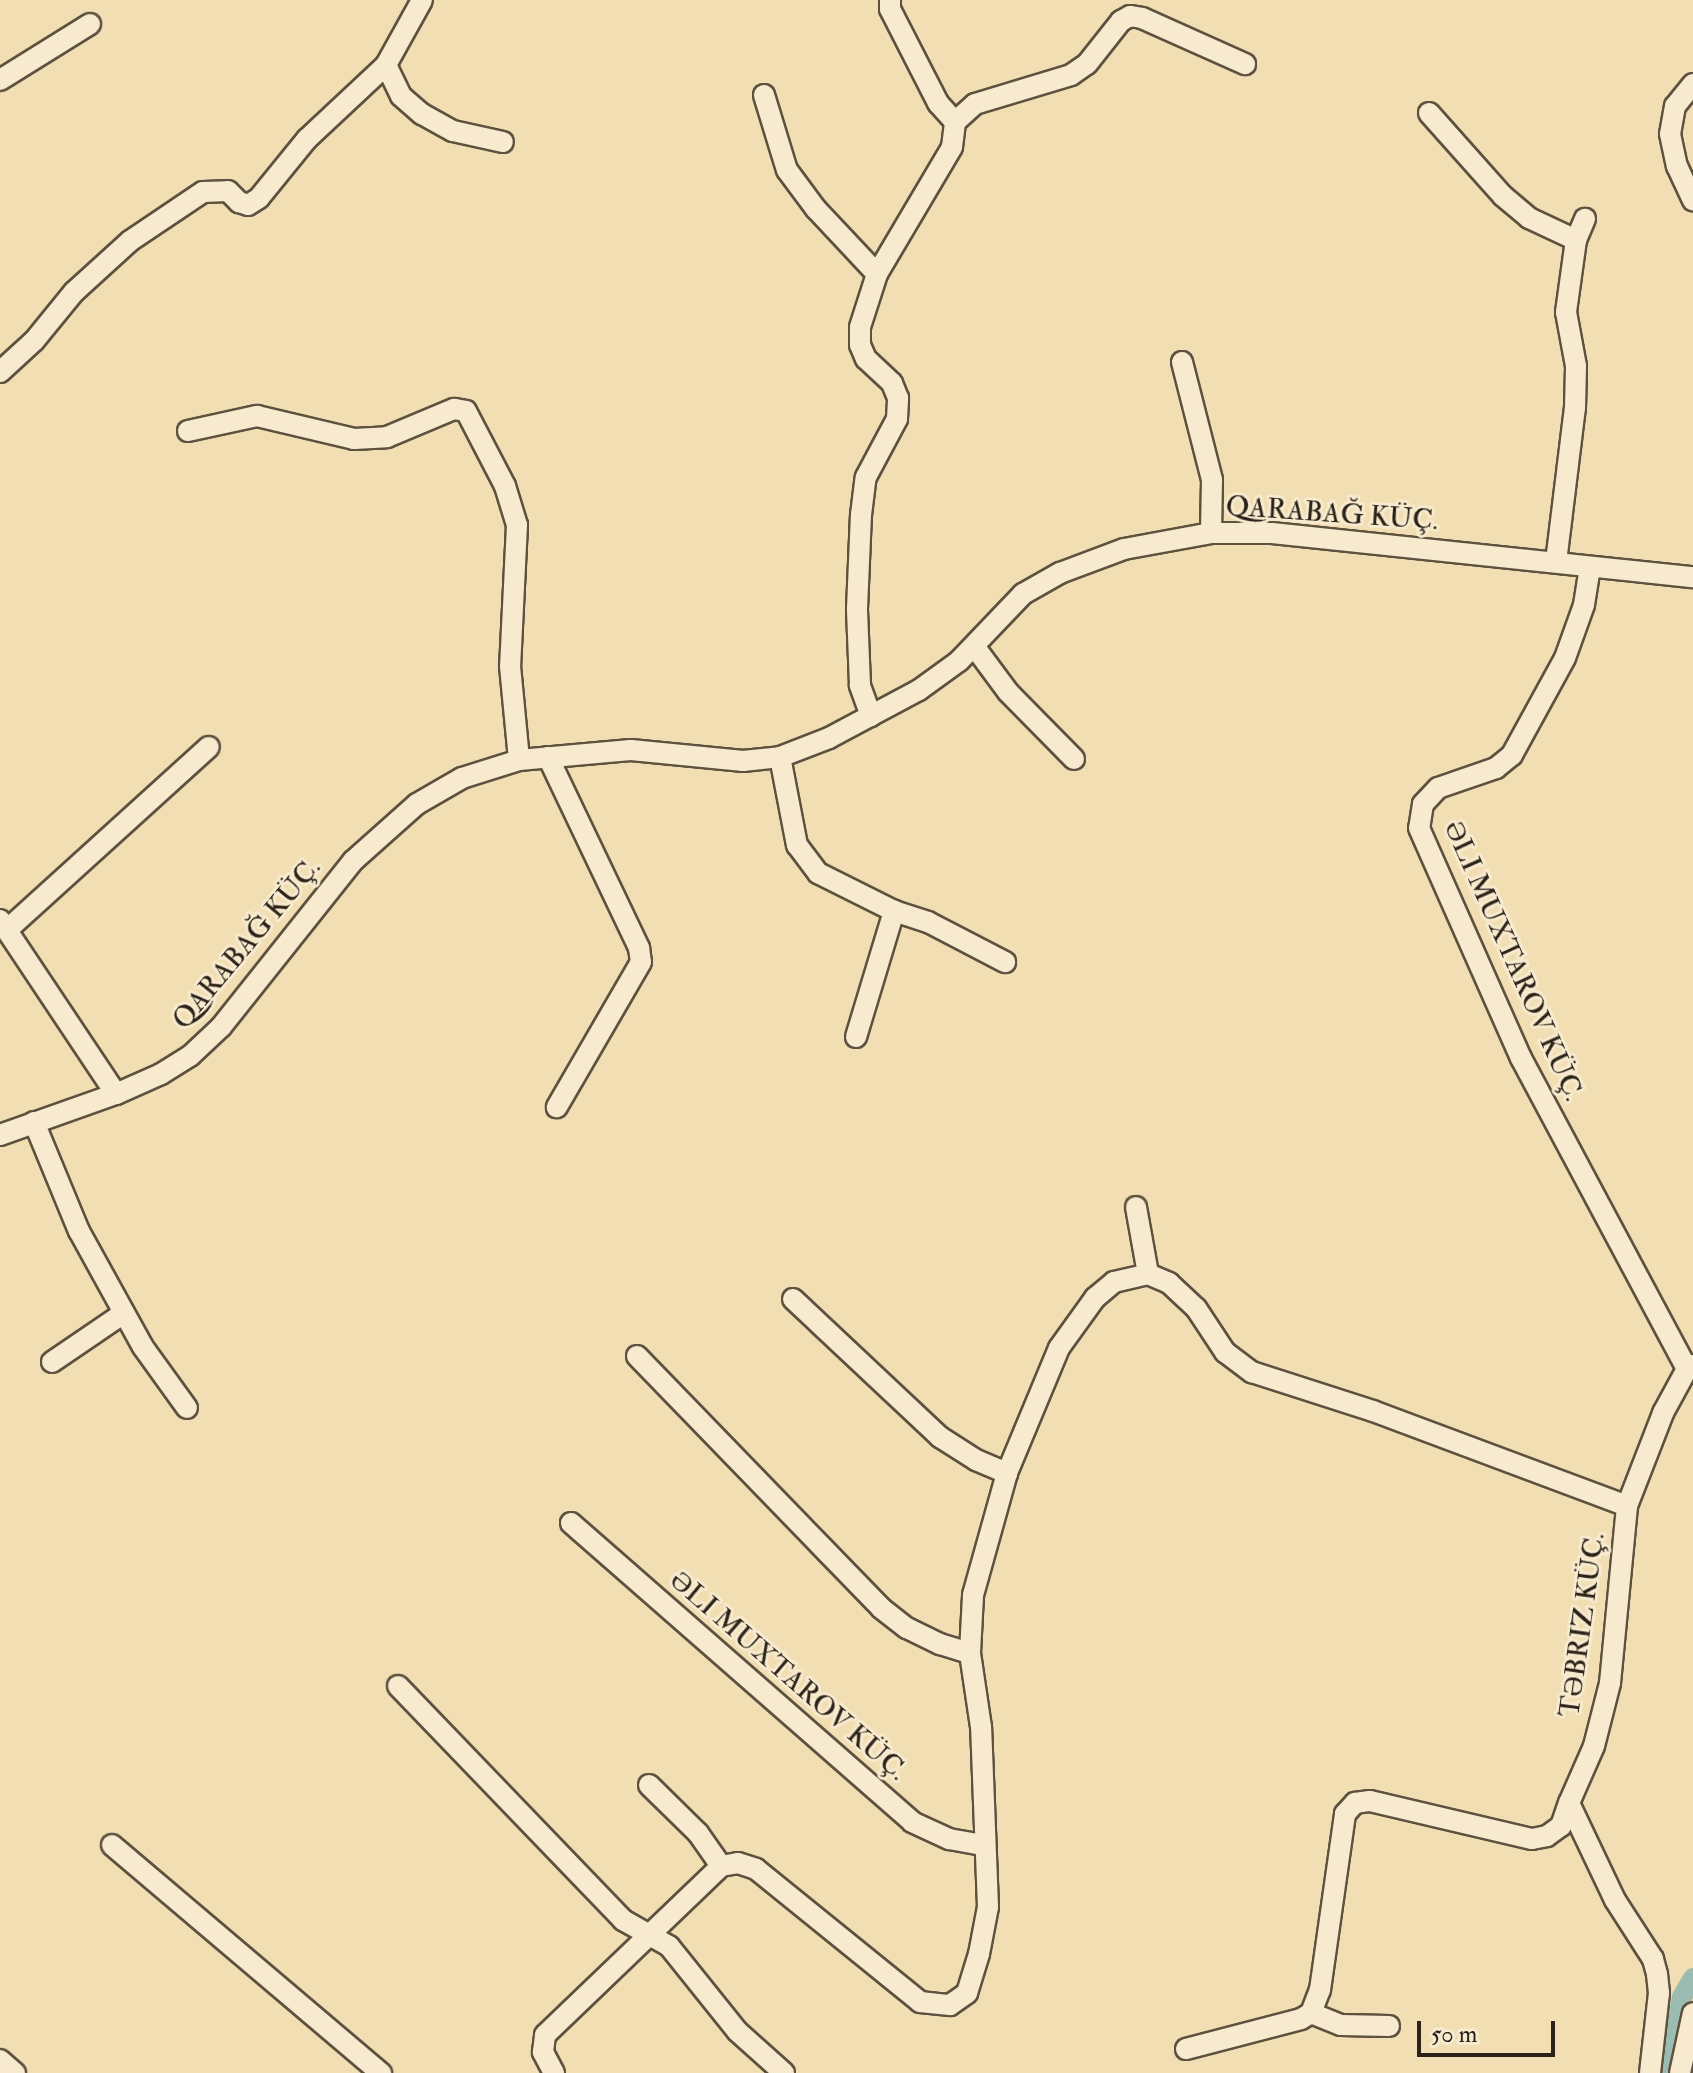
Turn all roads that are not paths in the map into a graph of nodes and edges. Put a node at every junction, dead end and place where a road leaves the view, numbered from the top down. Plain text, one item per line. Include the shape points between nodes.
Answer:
1 (422, 0) edge
2 (890, 0) edge
3 (90, 24) dead end
4 (1245, 64) dead end
5 (386, 65) junction
6 (0, 80) edge
7 (1693, 84) edge
8 (764, 95) dead end
9 (1429, 113) dead end
10 (955, 122) junction
11 (503, 142) dead end
12 (1693, 200) edge
13 (1585, 219) dead end
14 (1576, 240) junction
15 (877, 274) junction
16 (1182, 362) dead end
17 (0, 372) edge
18 (188, 431) dead end
19 (1211, 533) junction
20 (1556, 562) junction
21 (1590, 567) junction
22 (1693, 577) edge
23 (974, 646) junction
24 (871, 716) junction
25 (209, 747) dead end
26 (548, 757) junction
27 (780, 757) junction
28 (1074, 759) dead end
29 (519, 760) junction
30 (894, 911) junction
31 (4, 925) edge
32 (1005, 962) dead end
33 (856, 1037) dead end
34 (116, 1094) junction
35 (557, 1107) dead end
36 (34, 1122) junction
37 (0, 1135) edge
38 (1136, 1207) dead end
39 (1148, 1274) junction
40 (793, 1299) dead end
41 (124, 1313) junction
42 (637, 1356) dead end
43 (52, 1362) dead end
44 (1690, 1367) edge
45 (187, 1408) dead end
46 (1007, 1473) junction
47 (1627, 1506) junction
48 (571, 1523) dead end
49 (970, 1653) junction
50 (398, 1686) dead end
51 (649, 1785) dead end
52 (1569, 1803) junction
53 (112, 1845) dead end
54 (983, 1845) junction
55 (721, 1866) junction
56 (649, 1935) junction
57 (1311, 2013) junction
58 (1693, 2013) edge
59 (1389, 2026) dead end
60 (1186, 2049) dead end
61 (0, 2060) edge
62 (15, 2073) edge
63 (381, 2073) edge
64 (554, 2073) edge
65 (784, 2073) edge
66 (1650, 2073) edge
67 (1680, 2073) edge

1 - 5 street
2 - 10 street via 938,103
3 - 6 street
4 - 10 street via 1130,16 1071,75 975,104
5 - 11 street via 401,96 422,114 453,131
5 - 17 street via 307,139 259,198 248,205 228,191 203,192 130,241
7 - 12 street via 1675,106 1670,134
8 - 15 street via 787,170
9 - 14 street via 1503,196 1529,218
10 - 15 street via 952,147
13 - 14 street
14 - 20 street via 1566,312 1576,366 1575,408
15 - 24 street via 860,327 860,345 898,398 897,419 866,477 861,515 860,685
16 - 19 street via 1212,480
18 - 29 street via 257,416 354,439 387,437 454,409 466,411 505,486 517,525 510,666
19 - 20 street, QARABAĞ KÜÇ. via 1272,533
19 - 23 street, QARABAĞ KÜÇ. via 1124,549 1060,573 1023,594
20 - 21 street, QARABAĞ KÜÇ.
21 - 22 street, QARABAĞ KÜÇ.
21 - 44 street, ƏLI MUXTAROV KÜÇ. via 1584,605 1565,658 1512,755 1496,768 1438,788 1423,804 1419,828 1521,1058
23 - 24 street, QARABAĞ KÜÇ. via 919,690
23 - 28 street via 1008,692
24 - 27 street, QARABAĞ KÜÇ.
25 - 31 street
26 - 27 street, QARABAĞ KÜÇ. via 631,750 743,761
26 - 29 street, QARABAĞ KÜÇ.
26 - 35 street via 641,962
27 - 30 street via 797,845 818,873
29 - 34 street, QARABAĞ KÜÇ. via 462,778 417,804 353,861 221,1027 190,1056
30 - 32 street via 928,922
30 - 33 street
31 - 34 street
34 - 36 street, QARABAĞ KÜÇ.
36 - 37 street, QARABAĞ KÜÇ.
36 - 41 street via 79,1231
38 - 39 street
39 - 46 street via 1114,1282 1095,1298 1059,1348
39 - 47 street via 1169,1283 1196,1308 1225,1352 1252,1372
40 - 46 street via 940,1437
41 - 43 street
41 - 45 street
42 - 49 street via 881,1608 907,1628
44 - 47 street, TƏBRIZ KÜÇ. via 1663,1413
46 - 49 street via 973,1595
47 - 52 street, TƏBRIZ KÜÇ. via 1610,1683 1594,1746
48 - 54 street, ƏLI MUXTAROV KÜÇ. via 912,1822 949,1839
49 - 54 street via 981,1727
50 - 56 street via 623,1920
51 - 55 street via 698,1833
52 - 57 street, TƏBRIZ KÜÇ. via 1561,1826 1532,1839 1370,1801 1355,1803 1345,1814 1320,1990
52 - 66 street via 1615,1900 1653,1959 1659,1993
53 - 63 street
54 - 55 street via 988,1907 979,1954 967,1993 950,2005 920,2002 756,1869 738,1863
55 - 56 street
56 - 64 street via 545,2035 543,2052
56 - 65 street via 669,1946 737,2031
57 - 59 street via 1341,2025
57 - 60 street
58 - 67 street
61 - 62 street

